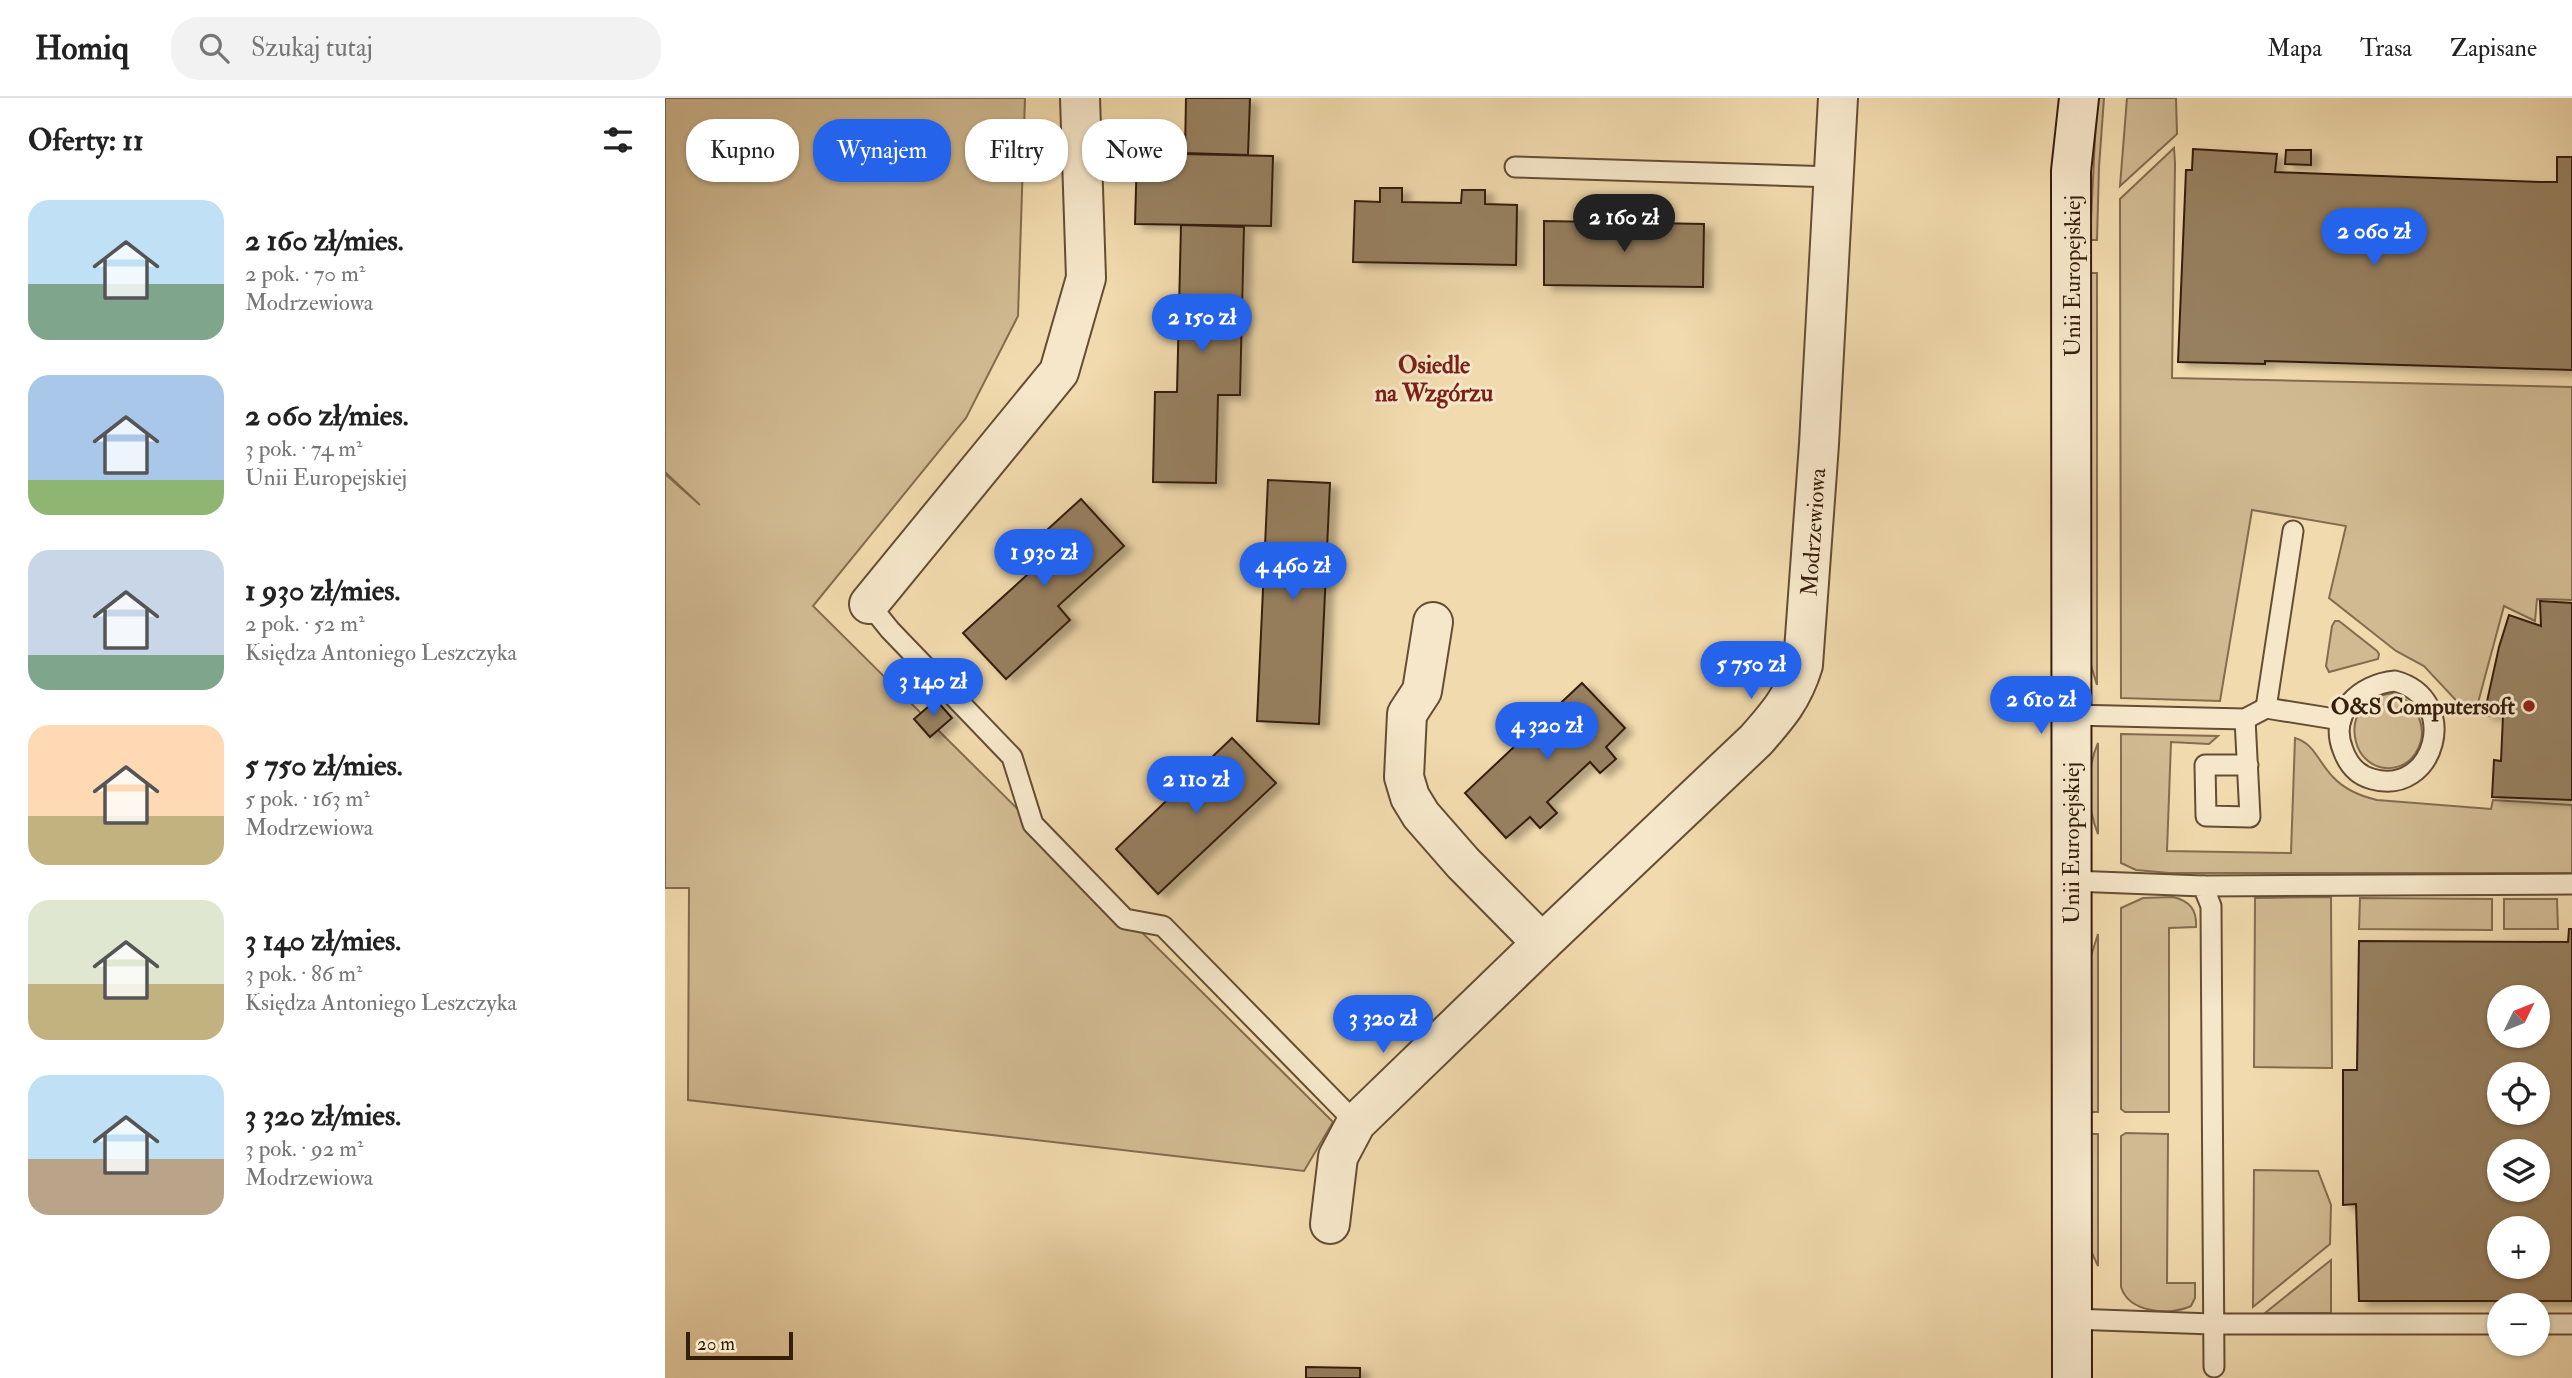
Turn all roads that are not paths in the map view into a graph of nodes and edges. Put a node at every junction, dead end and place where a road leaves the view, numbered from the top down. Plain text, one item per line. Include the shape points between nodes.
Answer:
1 (1080, 98) edge
2 (1838, 98) edge
3 (2079, 98) edge
4 (1515, 167) dead end
5 (1834, 177) junction
6 (2293, 531) dead end
7 (869, 604) joint
8 (1433, 622) dead end
9 (2266, 708) junction
10 (2071, 715) junction
11 (2245, 719) junction
12 (2341, 720) junction
13 (2248, 765) dead end
14 (2071, 881) junction
15 (2572, 884) edge
16 (2203, 886) junction
17 (1542, 943) junction
18 (1356, 1123) junction
19 (1330, 1224) dead end
20 (2072, 1319) junction
21 (2212, 1324) junction
22 (2487, 1324) edge
23 (2550, 1324) edge
24 (2572, 1324) edge
25 (2214, 1367) dead end
26 (2072, 1378) edge

1 - 7 street via 1086,278 1059,372
2 - 5 street, Modrzewiowa
3 - 10 street, Unii Europejskiej via 2071,171
4 - 5 lane
5 - 17 street, Modrzewiowa via 1803,665 1796,687 1782,712 1756,740
6 - 9 lane
7 - 18 lane via 1012,757 1033,824 1125,919 1163,926
8 - 17 street via 1422,691 1407,714 1404,777 1410,797 1463,863
9 - 11 lane
9 - 12 lane
10 - 11 lane
10 - 14 street, Unii Europejskiej
11 - 13 lane
12 - 12 lane via 2350,701 2371,686 2395,681 2416,691 2433,712 2434,744 2415,771 2395,781 2375,780 2363,776 2346,759
14 - 16 lane
14 - 20 street, Unii Europejskiej
15 - 16 lane
16 - 21 lane via 2211,906
17 - 18 street, Modrzewiowa
18 - 19 street, Modrzewiowa via 1338,1157
20 - 21 lane
20 - 26 street, Unii Europejskiej
21 - 22 lane
21 - 25 lane
23 - 24 lane

